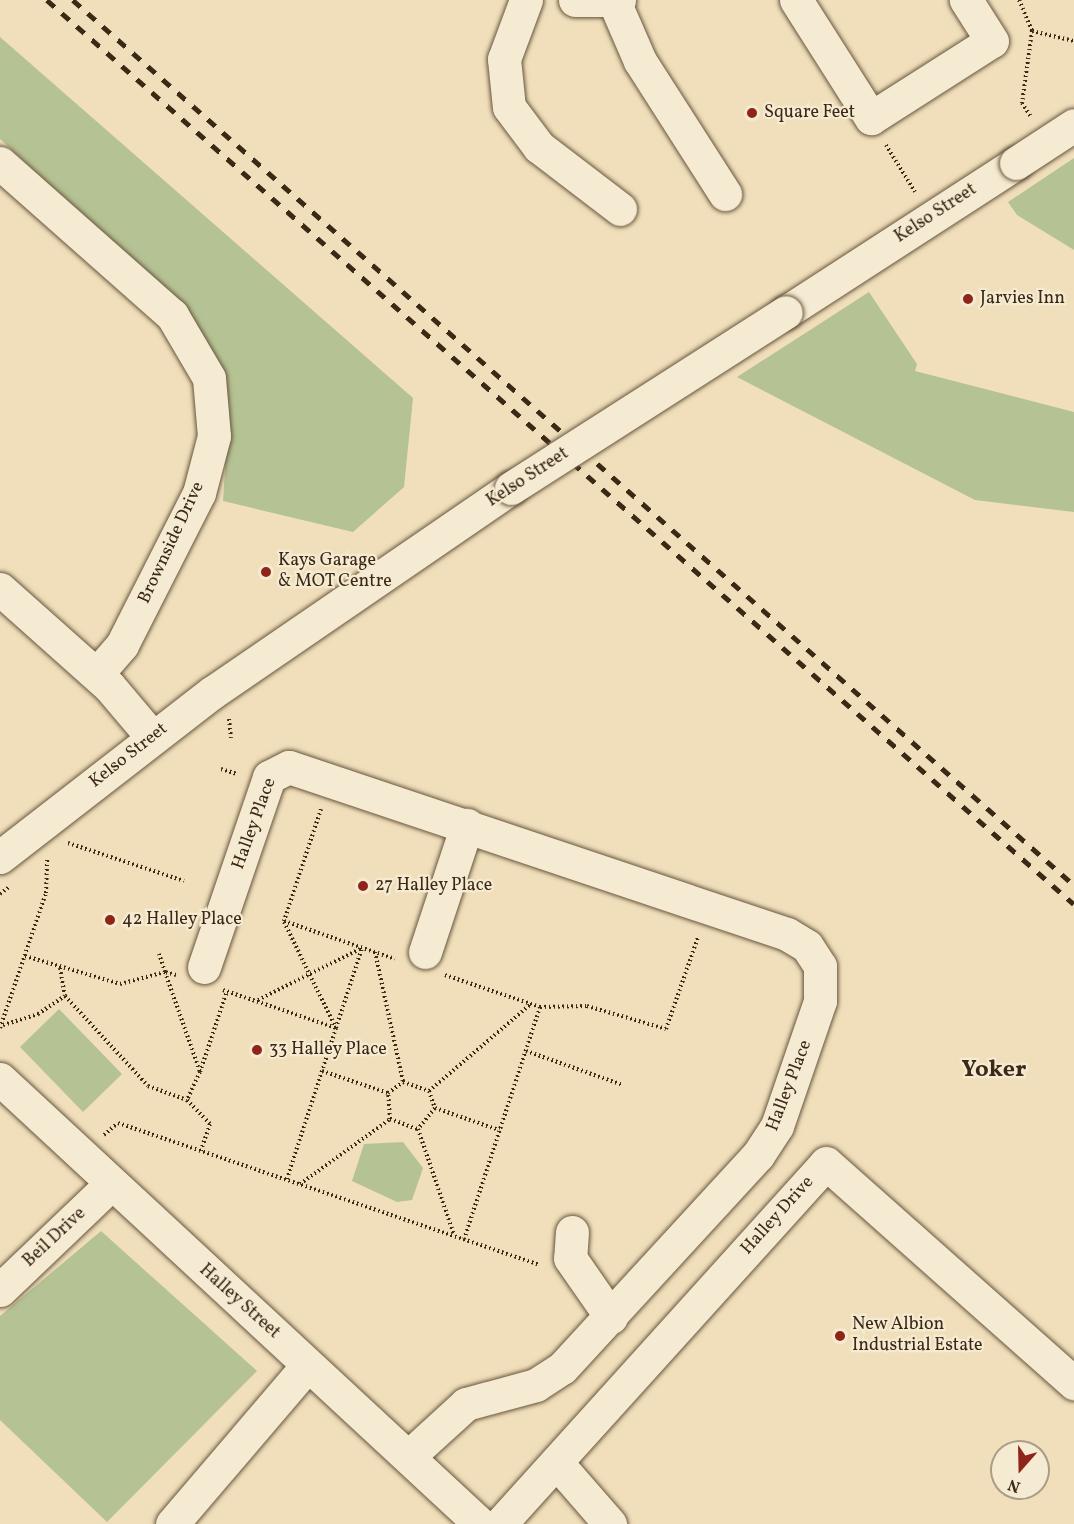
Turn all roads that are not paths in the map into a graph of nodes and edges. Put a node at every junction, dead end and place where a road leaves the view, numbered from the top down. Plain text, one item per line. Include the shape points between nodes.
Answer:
1 (526, 0) edge
2 (575, 0) edge
3 (796, 0) edge
4 (966, 0) edge
5 (616, 1) edge
6 (1074, 125) edge
7 (0, 163) edge
8 (725, 194) dead end
9 (620, 209) dead end
10 (0, 589) edge
11 (97, 675) junction
12 (153, 738) junction
13 (467, 825) junction
14 (0, 857) edge
15 (425, 963) road end
16 (203, 978) road end
17 (0, 1079) edge
18 (110, 1185) junction
19 (571, 1245) road end
20 (0, 1290) edge
21 (611, 1317) junction
22 (308, 1365) junction
23 (1074, 1383) edge
24 (409, 1456) junction
25 (557, 1463) junction
26 (172, 1524) edge
27 (480, 1524) edge
28 (500, 1524) edge
29 (610, 1524) edge

1 - 9 street via 504,59 509,106 539,147
2 - 5 street
3 - 4 street via 872,118 992,41
5 - 8 street via 640,61
6 - 12 street, Kelso Street, bridge via 512,488
7 - 11 street, Brownside Drive via 172,315 209,378 214,436 199,493 122,645
10 - 11 street
11 - 12 street
12 - 14 street, Kelso Street
13 - 15 street
13 - 16 street, Halley Place via 299,769 280,768 267,783
13 - 21 street, Halley Place via 807,946 823,977 820,1001 769,1140
17 - 18 street, Halley Street
18 - 20 street, Beil Drive
18 - 22 street, Halley Street
19 - 21 street
21 - 24 street, Halley Place via 550,1378 466,1404
22 - 24 street, Halley Street
22 - 26 street
23 - 25 street, Halley Drive via 826,1163
24 - 27 street, Halley Street
25 - 28 street
25 - 29 street

